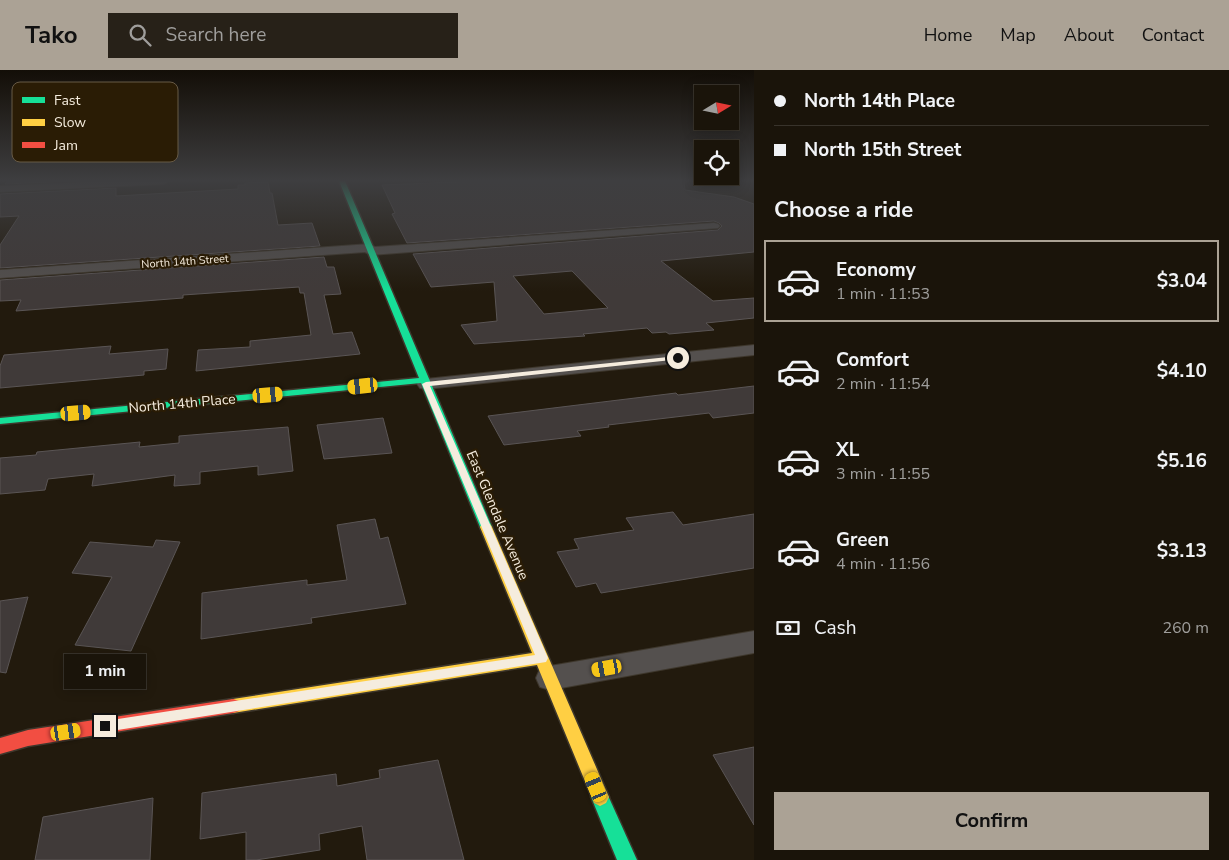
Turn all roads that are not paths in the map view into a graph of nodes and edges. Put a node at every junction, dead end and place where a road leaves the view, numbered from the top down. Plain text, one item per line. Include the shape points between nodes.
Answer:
1 (357, 218) edge
2 (714, 226) dead end
3 (370, 250) junction
4 (0, 274) edge
5 (754, 350) edge
6 (425, 382) junction
7 (0, 421) edge
8 (754, 642) edge
9 (546, 668) junction
10 (0, 746) edge
11 (627, 860) edge

1 - 3 main road, East Glendale Avenue
2 - 3 street, North 14th Street
3 - 4 street, North 14th Street
3 - 6 main road, East Glendale Avenue
5 - 6 street, North 14th Place
6 - 7 main road, North 14th Place
6 - 9 main road, East Glendale Avenue
8 - 9 street
9 - 10 main road via 28,738
9 - 11 main road, East Glendale Avenue

